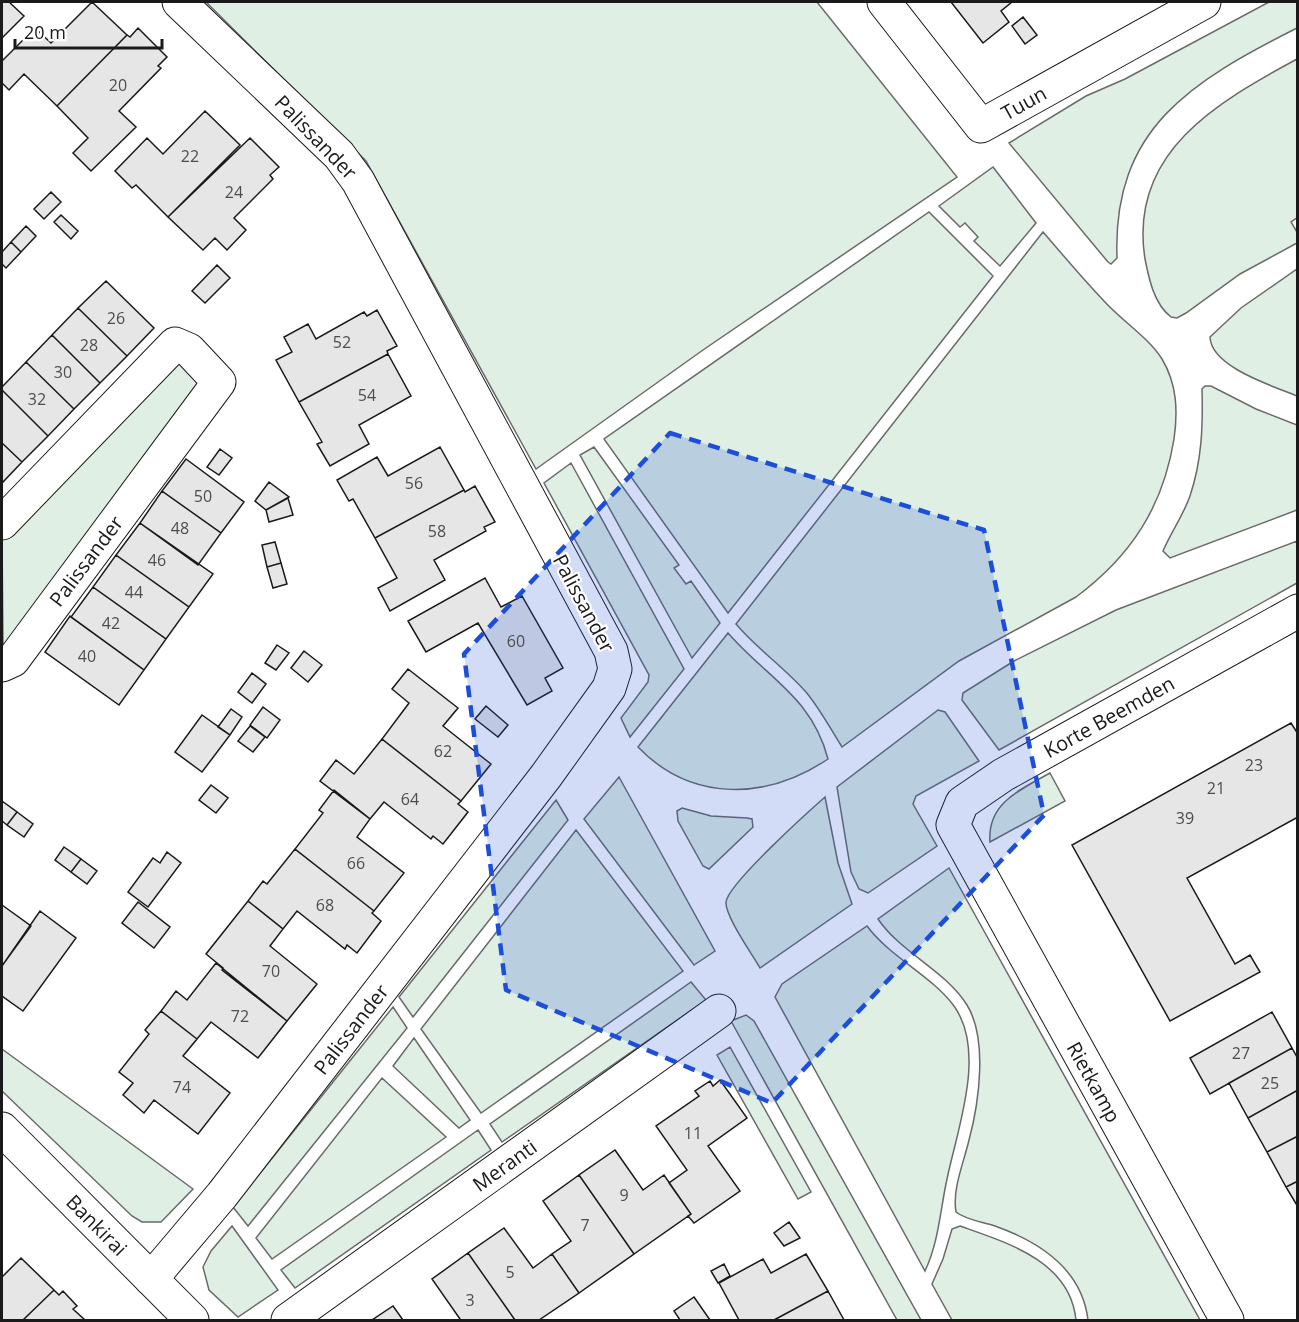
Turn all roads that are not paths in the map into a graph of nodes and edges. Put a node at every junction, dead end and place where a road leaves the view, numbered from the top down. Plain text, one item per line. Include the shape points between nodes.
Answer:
1 (179, 2) edge
2 (884, 2) edge
3 (1186, 6) edge
4 (2, 523) edge
5 (1298, 611) edge
6 (2, 665) edge
7 (962, 844) joint
8 (719, 1011) dead end
9 (2, 1129) edge
10 (151, 1279) junction
11 (192, 1320) edge
12 (288, 1320) edge
13 (1227, 1320) edge

1 - 10 street, Palissander via 339,155 358,181 611,651 615,669 609,688 546,776 222,1195
2 - 3 street, Tuun via 981,126
4 - 6 street, Palissander via 175,344 189,350 219,382 13,660
5 - 7 street, Korte Beemden via 1003,775 962,804 952,825
7 - 13 street, Rietkamp
8 - 12 street, Meranti
9 - 10 street, Bankirai
10 - 11 street, Bankirai

